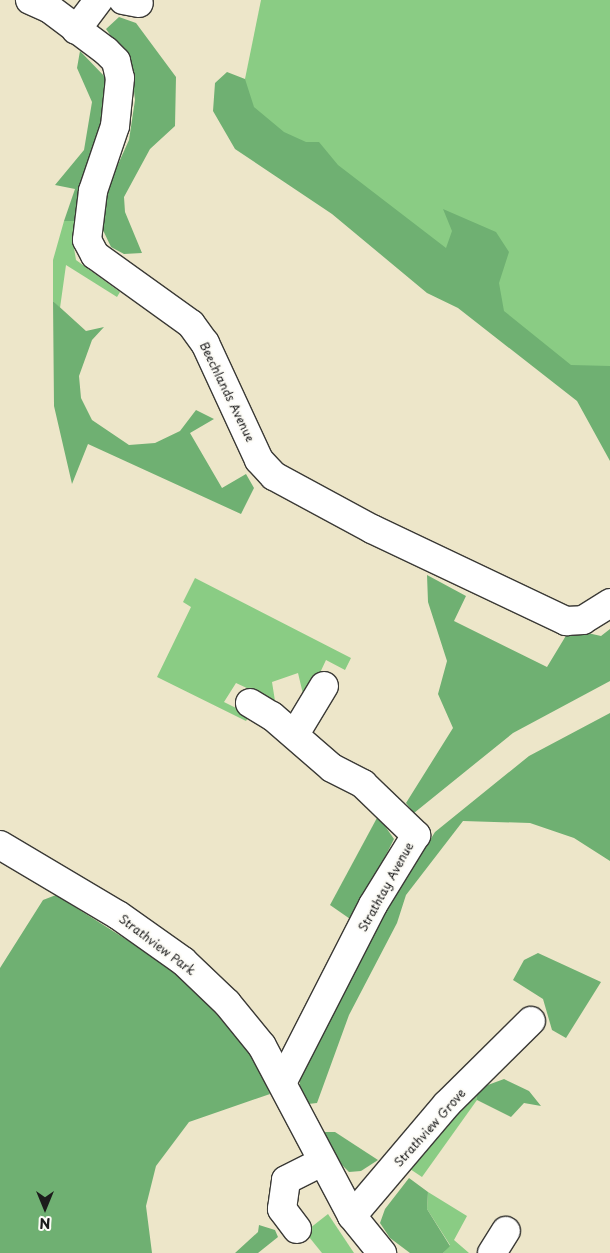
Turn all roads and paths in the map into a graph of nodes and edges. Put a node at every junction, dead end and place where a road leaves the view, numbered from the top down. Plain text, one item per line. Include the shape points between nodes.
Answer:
1 (30, 0) edge
2 (98, 0) edge
3 (76, 30) junction
4 (610, 603) edge
5 (324, 686) dead end
6 (250, 703) dead end
7 (295, 734) junction
8 (0, 845) edge
9 (531, 1021) dead end
10 (283, 1081) junction
11 (322, 1162) junction
12 (352, 1216) junction
13 (297, 1229) dead end
14 (382, 1253) edge

1 - 3 street, Beechlands Avenue
2 - 3 street
3 - 4 street, Beechlands Avenue via 116,61 120,78 115,126 93,191 87,240 95,255 191,324 205,343 259,460 274,476 372,529 566,621 583,620
5 - 7 street
6 - 7 street, Strathtay Avenue
7 - 10 street, Strathtay Avenue via 332,768 363,784 416,834 373,905
8 - 10 street, Strathview Park via 118,915 183,961 227,1003 262,1046
9 - 12 street, Strathview Grove via 447,1104
10 - 11 street, Strathview Park
11 - 12 street, Strathview Park
11 - 13 street via 286,1180 282,1209
12 - 14 street, Strathview Park

